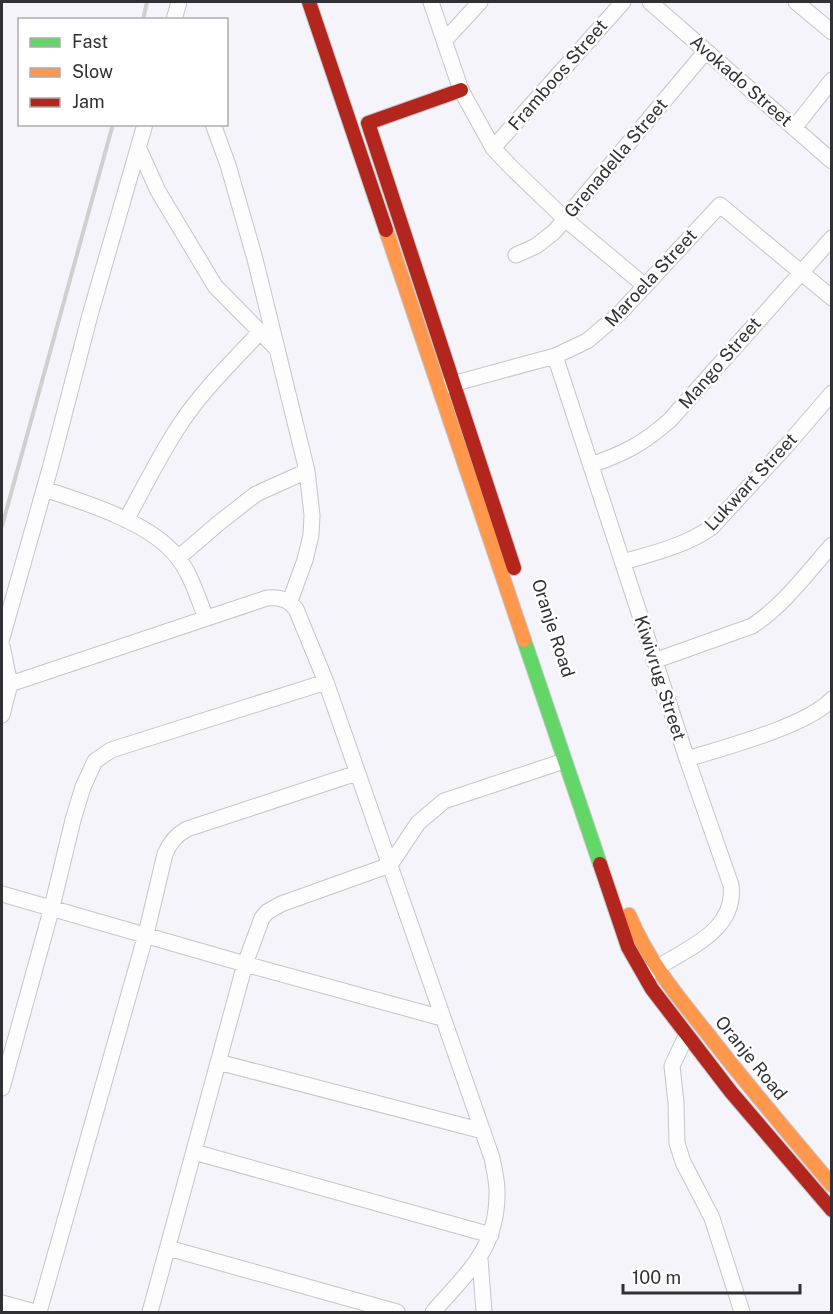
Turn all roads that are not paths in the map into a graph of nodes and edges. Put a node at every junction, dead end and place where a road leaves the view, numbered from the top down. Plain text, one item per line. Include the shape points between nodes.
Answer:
1 (179, 2) edge
2 (309, 2) edge
3 (431, 2) edge
4 (480, 2) edge
5 (623, 2) edge
6 (650, 2) edge
7 (796, 2) edge
8 (175, 18) edge
9 (831, 32) edge
10 (445, 40) junction
11 (706, 51) junction
12 (831, 80) edge
13 (461, 90) junction
14 (368, 123) junction
15 (145, 126) edge
16 (214, 126) edge
17 (794, 128) junction
18 (352, 129) junction
19 (493, 148) junction
20 (139, 149) junction
21 (831, 161) edge
22 (565, 219) junction
23 (831, 238) edge
24 (516, 255) dead end
25 (801, 271) junction
26 (644, 285) junction
27 (831, 298) edge
28 (260, 332) junction
29 (276, 348) junction
30 (555, 356) junction
31 (446, 385) junction
32 (831, 393) edge
33 (591, 465) junction
34 (307, 471) junction
35 (44, 489) junction
36 (126, 520) junction
37 (831, 545) edge
38 (178, 558) junction
39 (623, 562) junction
40 (290, 601) junction
41 (207, 618) junction
42 (2, 638) edge
43 (2, 646) edge
44 (654, 661) junction
45 (326, 682) junction
46 (9, 684) junction
47 (831, 699) edge
48 (2, 715) edge
49 (687, 759) junction
50 (564, 761) junction
51 (357, 773) junction
52 (390, 865) junction
53 (2, 894) edge
54 (52, 907) junction
55 (146, 934) junction
56 (245, 964) junction
57 (656, 968) junction
58 (643, 977) junction
59 (442, 1018) junction
60 (686, 1036) junction
61 (218, 1062) junction
62 (2, 1088) edge
63 (483, 1131) junction
64 (194, 1152) junction
65 (831, 1185) edge
66 (831, 1210) edge
67 (492, 1235) junction
68 (168, 1248) junction
69 (480, 1258) junction
70 (2, 1303) edge
71 (37, 1312) edge
72 (150, 1312) edge
73 (397, 1312) edge
74 (433, 1312) edge
75 (484, 1312) edge
76 (742, 1312) edge

1 - 8 street
2 - 18 street
3 - 10 street
4 - 10 street
5 - 19 street, Framboos Street
6 - 11 street, Avokado Street
7 - 9 street
10 - 13 street
11 - 17 street, Avokado Street
11 - 22 street, Grenadella Street
12 - 17 street
13 - 14 street
13 - 19 street
14 - 18 street
14 - 31 street, Oranje Road
15 - 20 street
16 - 29 street via 255,259
17 - 21 street, Avokado Street
18 - 31 street
19 - 22 street
20 - 28 street via 215,286
20 - 35 street
22 - 24 street, Grenadella Street via 545,240
22 - 26 street
23 - 25 street, Mango Street
25 - 26 street, Maroela Street via 720,205
25 - 27 street, Maroela Street
25 - 33 street, Mango Street via 670,420 638,446
26 - 30 street, Maroela Street via 607,326
28 - 29 street
28 - 36 street via 182,422
29 - 34 street
30 - 31 street, Maroela Street
30 - 33 street, Kiwivrug Street
31 - 50 street
31 - 57 street, Oranje Road via 619,886 638,936
32 - 39 street, Lukwart Street via 712,527 678,546
33 - 39 street, Kiwivrug Street
34 - 38 street via 256,495
34 - 40 street via 311,535
35 - 36 street
35 - 42 street
36 - 38 street via 157,538
37 - 44 street via 780,603 752,626
38 - 41 street
39 - 44 street, Kiwivrug Street
40 - 41 street via 267,598
40 - 45 street via 301,618
41 - 46 street
43 - 46 street
44 - 49 street, Kiwivrug Street
45 - 51 street
45 - 54 street via 99,756 83,787
46 - 48 street
47 - 49 street via 805,718
49 - 57 street, Kiwivrug Street via 728,875 731,902 720,925 706,939
50 - 52 street via 444,801 418,823
50 - 58 street via 620,926
51 - 52 street
51 - 55 street via 180,832 165,854
52 - 56 street via 273,908 262,918
52 - 59 street
53 - 54 street
54 - 55 street
54 - 62 street
55 - 56 street
55 - 71 street
56 - 59 street
56 - 61 street
57 - 58 street, Kiwivrug Street
57 - 65 street, Oranje Road
58 - 60 street
59 - 63 street
60 - 66 street
60 - 76 street via 672,1066 677,1143 712,1218
61 - 63 street
61 - 64 street
63 - 67 street via 497,1189
64 - 67 street
64 - 68 street
67 - 69 street
68 - 72 street
68 - 73 street
69 - 74 street
69 - 75 street
70 - 71 street

